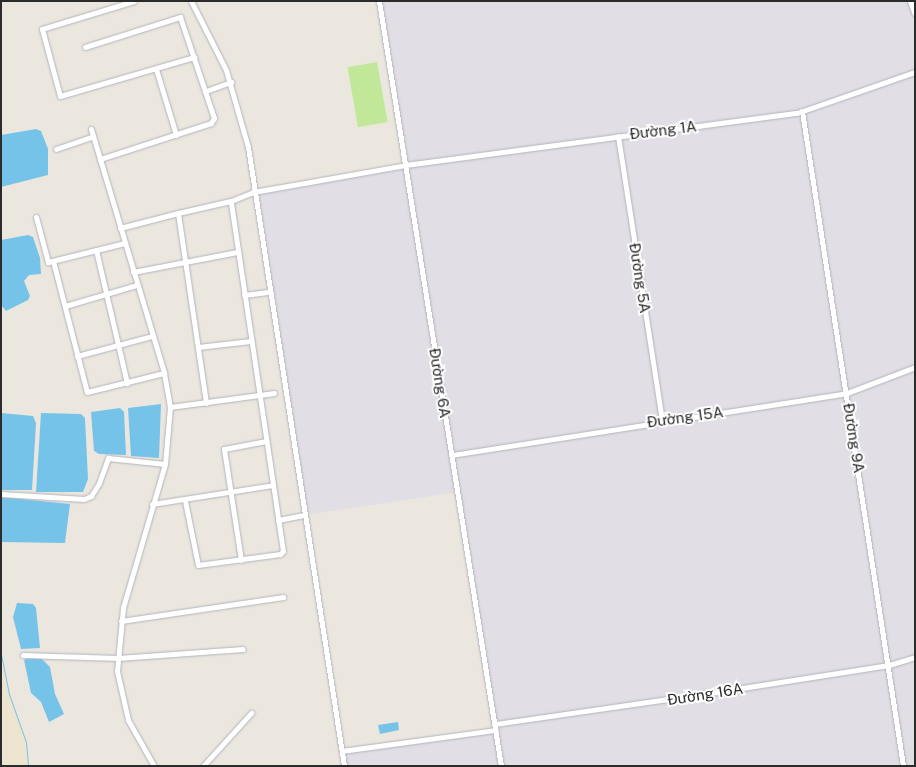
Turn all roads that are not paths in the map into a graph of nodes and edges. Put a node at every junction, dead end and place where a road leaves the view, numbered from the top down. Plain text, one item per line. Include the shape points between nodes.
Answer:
1 (134, 1) edge
2 (191, 1) edge
3 (379, 1) edge
4 (911, 1) edge
5 (915, 12) edge
6 (85, 47) dead end
7 (194, 56) junction
8 (156, 69) junction
9 (915, 72) edge
10 (231, 82) junction
11 (206, 91) junction
12 (802, 111) junction
13 (91, 129) dead end
14 (176, 135) junction
15 (93, 136) junction
16 (618, 136) junction
17 (56, 148) dead end
18 (100, 159) junction
19 (406, 165) junction
20 (254, 192) junction
21 (231, 201) junction
22 (178, 213) junction
23 (36, 217) dead end
24 (120, 228) junction
25 (125, 243) junction
26 (96, 250) junction
27 (236, 252) junction
28 (53, 261) junction
29 (185, 261) junction
30 (133, 272) junction
31 (137, 285) junction
32 (270, 292) junction
33 (106, 294) junction
34 (244, 295) junction
35 (65, 306) junction
36 (152, 336) junction
37 (251, 341) junction
38 (118, 346) junction
39 (198, 347) junction
40 (77, 356) junction
41 (915, 367) edge
42 (164, 373) junction
43 (127, 383) junction
44 (274, 393) dead end
45 (847, 393) junction
46 (259, 396) junction
47 (206, 403) junction
48 (170, 407) junction
49 (662, 420) junction
50 (266, 440) junction
51 (452, 455) junction
52 (164, 464) junction
53 (273, 485) junction
54 (230, 492) junction
55 (1, 494) edge
56 (185, 501) junction
57 (152, 504) junction
58 (303, 514) junction
59 (278, 520) junction
60 (241, 560) junction
61 (283, 597) dead end
62 (121, 620) junction
63 (243, 649) dead end
64 (23, 655) dead end
65 (118, 658) junction
66 (915, 658) edge
67 (889, 665) junction
68 (251, 713) dead end
69 (495, 727) junction
70 (342, 751) junction
71 (154, 766) edge
72 (203, 766) edge
73 (344, 766) edge
74 (501, 766) edge
75 (903, 766) edge

1 - 8 street via 42,29 60,96
2 - 10 street
3 - 19 street, Đường 6A
4 - 5 street
6 - 7 street via 177,17 183,21
7 - 8 street
7 - 11 street
8 - 14 street
9 - 12 street, Đường 1A
10 - 11 street
10 - 20 street via 248,147
11 - 14 street via 213,122
12 - 16 street, Đường 1A
12 - 45 street, Đường 9A
13 - 15 street
14 - 18 street
15 - 17 street
15 - 18 street
16 - 19 street, Đường 1A
16 - 49 street, Đường 5A
18 - 24 street
19 - 20 street, Đường 1A
19 - 51 street, Đường 6A
20 - 21 street, Đường 1A
20 - 32 street
21 - 22 street, Đường 1A
21 - 27 street
22 - 24 street, Đường 1A
22 - 29 street
23 - 28 street via 45,258
24 - 25 street
25 - 26 street
25 - 30 street
26 - 28 street
26 - 33 street
27 - 29 street
27 - 34 street
28 - 35 street
29 - 30 street
29 - 39 street
30 - 31 street
31 - 33 street
31 - 36 street
32 - 34 street
32 - 58 street
33 - 35 street
33 - 38 street
34 - 37 street
35 - 40 street
36 - 38 street
36 - 42 street
37 - 39 street
37 - 46 street
38 - 40 street
38 - 43 street
39 - 47 street
40 - 43 street via 87,392
41 - 45 street, Đường 15A
42 - 43 street
42 - 48 street
44 - 46 street
45 - 49 street, Đường 15A
45 - 67 street, Đường 9A
46 - 47 street
46 - 50 street
47 - 48 street
48 - 52 street
49 - 51 street, Đường 15A
50 - 53 street
50 - 54 street via 224,448
51 - 69 street, Đường 6A
52 - 55 street via 108,458 99,483 91,496 84,499
52 - 57 street
53 - 54 street
53 - 59 street
54 - 56 street
54 - 60 street
56 - 57 street
56 - 60 street via 198,566
57 - 62 street
58 - 59 street
58 - 70 street
59 - 60 street via 283,551
61 - 62 street
62 - 65 street
63 - 65 street
64 - 65 street
65 - 71 street via 119,685 128,720
66 - 67 street, Đường 16A
67 - 69 street, Đường 16A
67 - 75 street, Đường 9A
68 - 72 street
69 - 70 street, Đường 16A
69 - 74 street, Đường 6A
70 - 73 street

